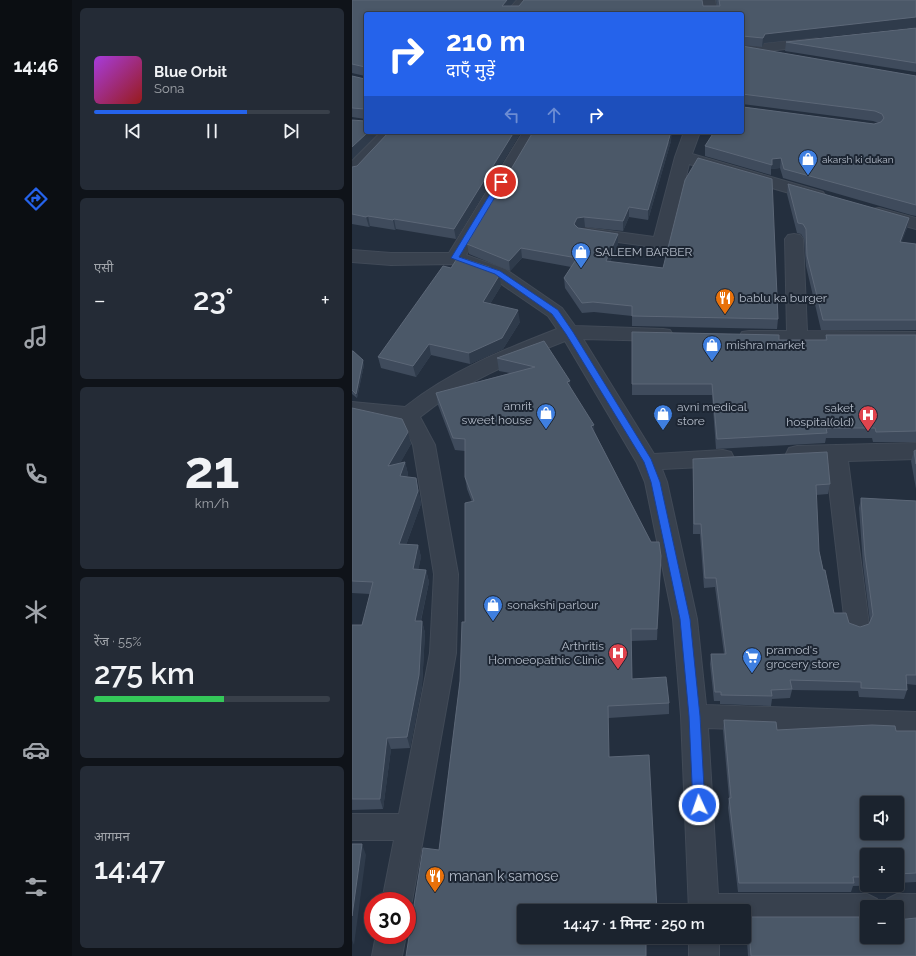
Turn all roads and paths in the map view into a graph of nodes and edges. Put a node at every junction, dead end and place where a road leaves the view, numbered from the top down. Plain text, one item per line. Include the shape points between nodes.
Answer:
1 (525, 0) edge
2 (708, 0) edge
3 (513, 12) edge
4 (711, 12) edge
5 (828, 41) edge
6 (744, 50) edge
7 (744, 50) edge
8 (795, 59) edge
9 (388, 134) edge
10 (531, 134) edge
11 (691, 134) edge
12 (683, 157) junction
13 (352, 171) edge
14 (833, 200) edge
15 (863, 209) edge
16 (916, 224) edge
17 (585, 233) edge
18 (794, 239) dead end
19 (352, 256) edge
20 (455, 258) junction
21 (569, 332) junction
22 (679, 335) edge
23 (734, 337) edge
24 (796, 338) junction
25 (916, 338) edge
26 (353, 410) edge
27 (409, 415) junction
28 (916, 451) edge
29 (836, 452) junction
30 (774, 455) edge
31 (742, 457) edge
32 (648, 462) junction
33 (857, 625) edge
34 (694, 716) junction
35 (916, 724) edge
36 (410, 827) junction
37 (352, 828) edge
38 (399, 892) edge
39 (703, 904) edge
40 (860, 909) edge
41 (904, 909) edge
42 (916, 909) edge
43 (751, 916) edge
44 (389, 944) edge
45 (704, 944) edge
46 (387, 956) edge
47 (704, 956) edge

1 - 3 street
2 - 4 street
5 - 6 street
7 - 8 street
9 - 13 street
10 - 20 street
11 - 12 street
12 - 14 street
12 - 17 street via 661,243
15 - 16 street
18 - 24 street
19 - 20 street via 391,259
20 - 21 street via 498,273 555,312
21 - 22 street
21 - 27 street via 495,362 430,398
21 - 32 street
23 - 24 street
24 - 25 street
26 - 27 street
27 - 36 street via 424,446 446,574 443,652
28 - 29 street
29 - 30 street
29 - 33 street
31 - 32 street
32 - 34 street via 656,482 685,619
34 - 35 street
34 - 39 street
36 - 37 street
36 - 38 street
40 - 43 street
41 - 42 street
44 - 46 street
45 - 47 street

